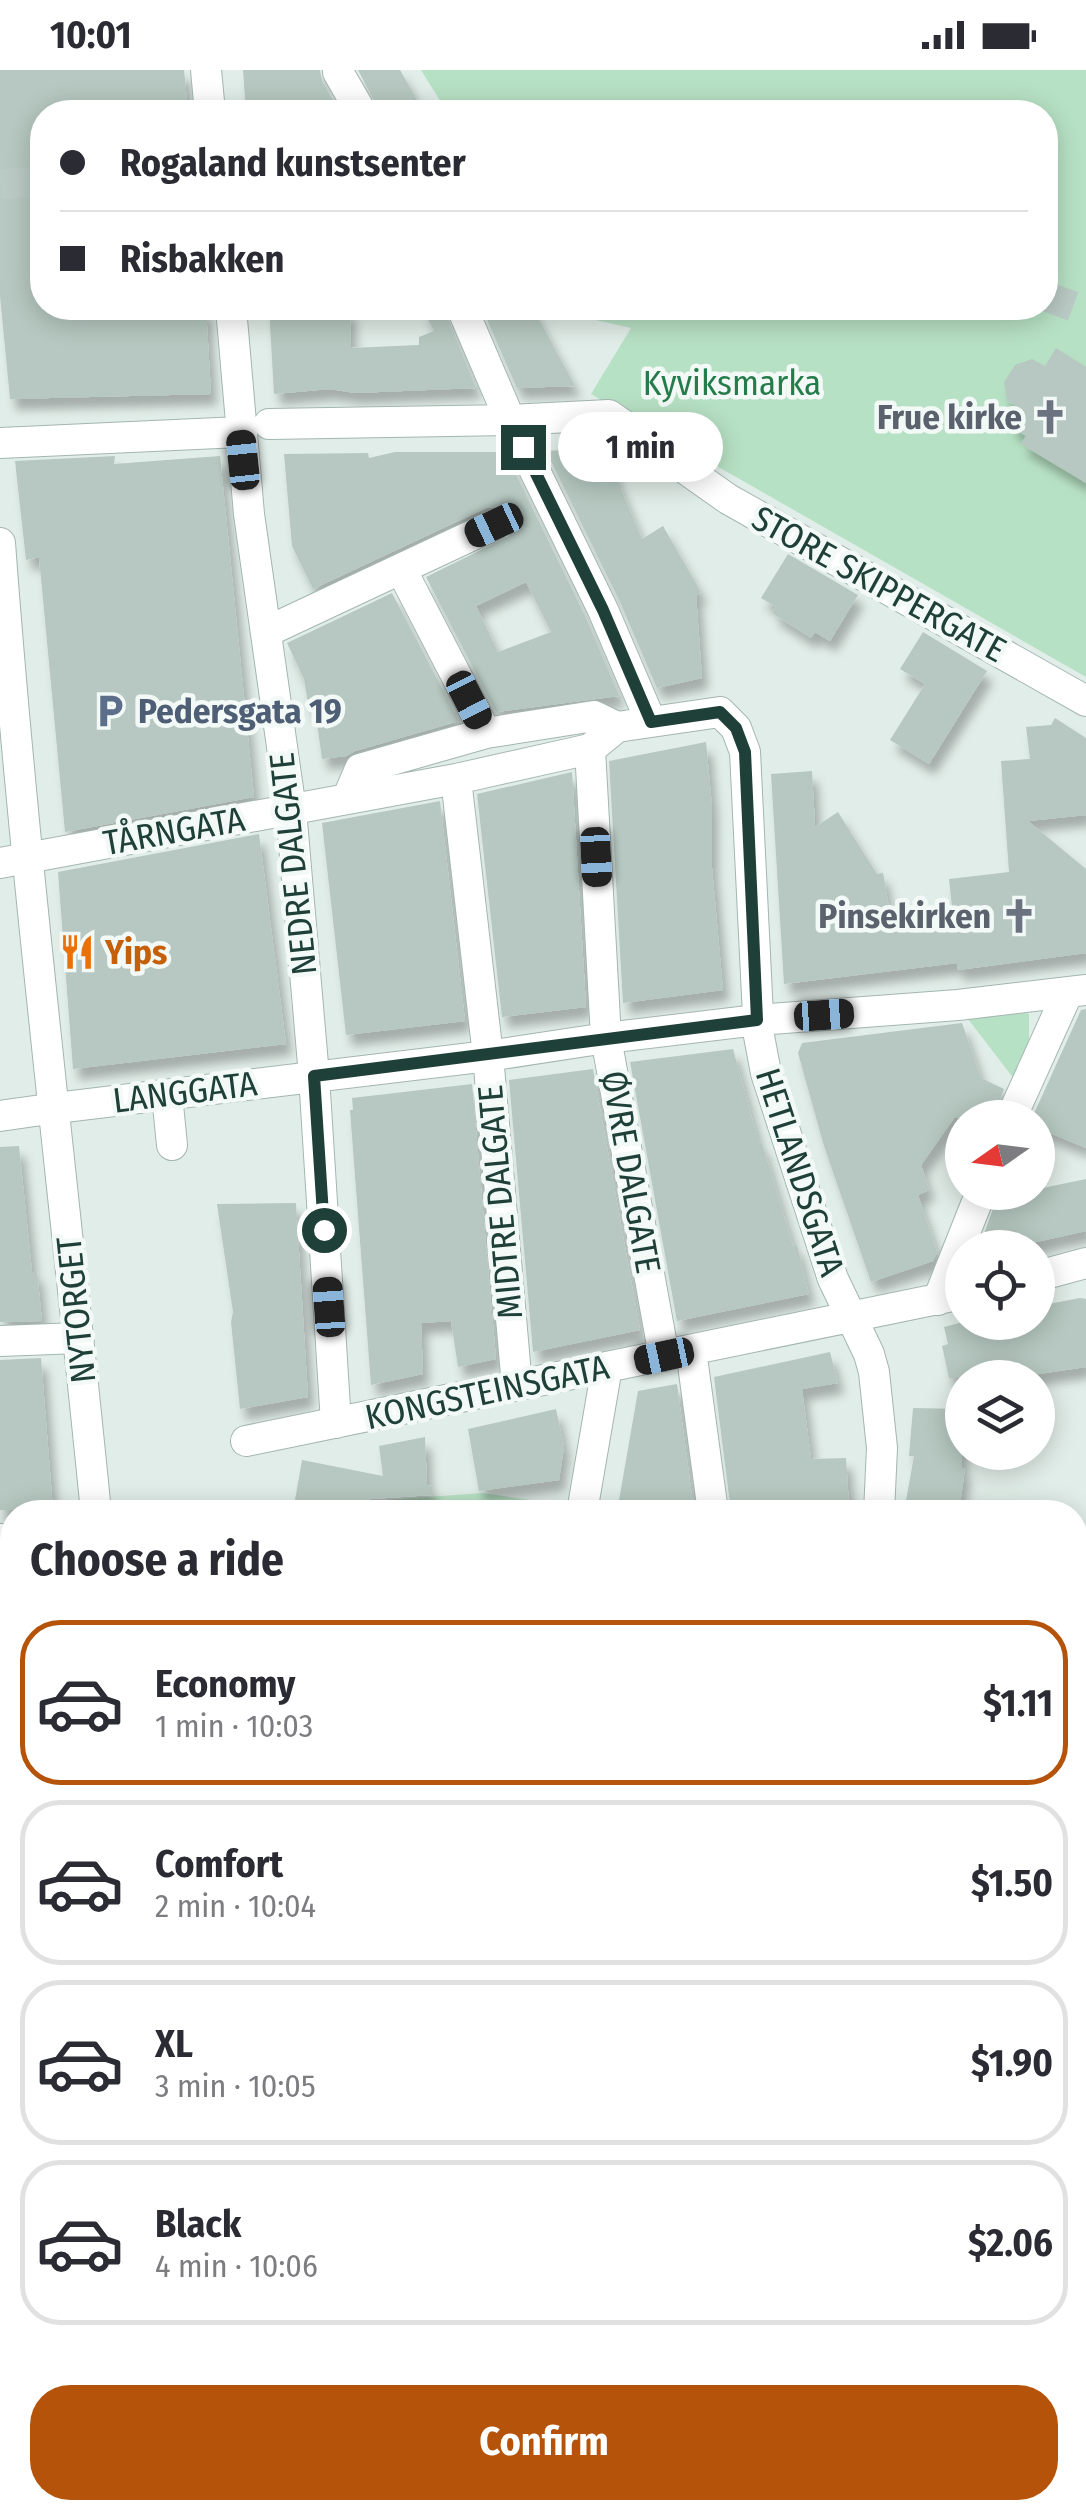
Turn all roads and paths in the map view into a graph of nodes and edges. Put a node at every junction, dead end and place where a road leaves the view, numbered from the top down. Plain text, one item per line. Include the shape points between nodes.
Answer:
1 (206, 70) edge
2 (338, 72) dead end
3 (209, 100) edge
4 (354, 100) edge
5 (232, 320) edge
6 (467, 320) edge
7 (510, 420) junction
8 (270, 424) dead end
9 (240, 432) junction
10 (0, 443) edge
11 (494, 525) dead end
12 (0, 543) edge
13 (402, 569) junction
14 (266, 632) junction
15 (4, 663) edge
16 (1086, 701) edge
17 (651, 722) junction
18 (616, 727) junction
19 (486, 733) junction
20 (590, 749) junction
21 (456, 779) junction
22 (347, 799) junction
23 (290, 810) junction
24 (13, 861) edge
25 (1077, 991) edge
26 (757, 1020) junction
27 (606, 1038) junction
28 (488, 1056) junction
29 (314, 1076) junction
30 (166, 1096) junction
31 (1020, 1100) edge
32 (56, 1108) junction
33 (0, 1116) edge
34 (172, 1145) dead end
35 (1086, 1263) edge
36 (1055, 1271) edge
37 (945, 1298) edge
38 (851, 1318) junction
39 (79, 1338) junction
40 (0, 1342) edge
41 (677, 1353) junction
42 (607, 1367) junction
43 (517, 1386) junction
44 (336, 1423) junction
45 (246, 1441) dead end
46 (95, 1500) edge
47 (584, 1500) edge
48 (710, 1500) edge
49 (879, 1500) edge

1 - 3 street
2 - 4 street
5 - 9 street, NEDRE DALGATE
6 - 7 street
7 - 8 street, STORE SKIPPERGATE
7 - 16 street, STORE SKIPPERGATE via 609,416 728,500
7 - 17 street
9 - 10 street
9 - 14 street, NEDRE DALGATE
11 - 13 street
12 - 15 street, NYTORGET
13 - 14 street
13 - 19 street
14 - 23 street, NEDRE DALGATE
15 - 24 street, NYTORGET
17 - 18 street
17 - 26 street, HETLANDSGATA via 720,712 736,728 745,752
18 - 19 street via 594,716
18 - 20 street, TÅRNGATA
19 - 22 street via 360,769
20 - 21 street, TÅRNGATA
20 - 27 street, ØVRE DALGATE
21 - 22 street, TÅRNGATA
21 - 28 street, MIDTRE DALGATE
22 - 23 street, TÅRNGATA
23 - 24 street, TÅRNGATA
23 - 29 street, NEDRE DALGATE
24 - 32 street, NYTORGET
25 - 26 street, LANGGATA
25 - 31 street
26 - 27 street, LANGGATA
26 - 38 street, HETLANDSGATA via 766,1073
27 - 28 street, LANGGATA
27 - 41 street, ØVRE DALGATE
28 - 29 street, LANGGATA
28 - 43 street, MIDTRE DALGATE
29 - 30 street, LANGGATA
29 - 44 street, NEDRE DALGATE
30 - 32 street, LANGGATA
30 - 34 street
32 - 33 street, LANGGATA
32 - 39 street, NYTORGET
35 - 36 street
37 - 38 street, KONGSTEINSGATA
38 - 41 street, KONGSTEINSGATA
38 - 49 street, HETLANDSGATA via 870,1354 878,1390
39 - 40 street
39 - 46 street, NYTORGET
41 - 42 street, KONGSTEINSGATA
41 - 48 street, ØVRE DALGATE
42 - 43 street, KONGSTEINSGATA
42 - 47 street
43 - 44 street, KONGSTEINSGATA
44 - 45 street, KONGSTEINSGATA

